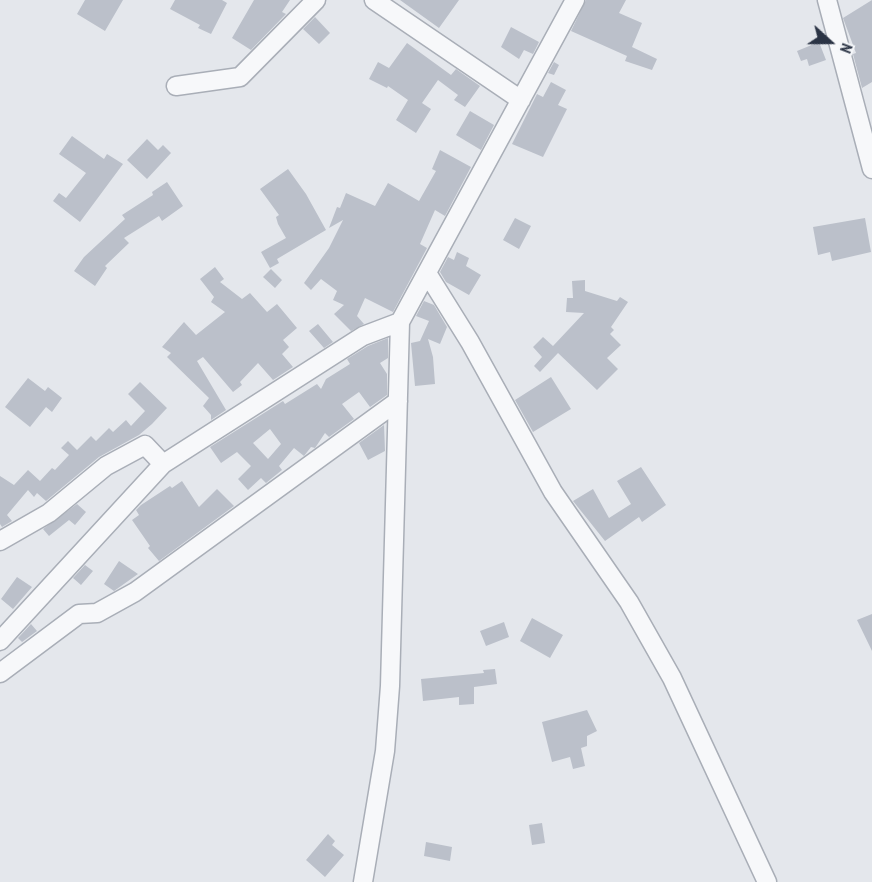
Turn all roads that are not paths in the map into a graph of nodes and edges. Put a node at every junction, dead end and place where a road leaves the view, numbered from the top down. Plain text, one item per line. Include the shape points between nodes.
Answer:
1 (316, 0) edge
2 (374, 0) edge
3 (575, 0) edge
4 (827, 0) edge
5 (176, 86) dead end
6 (521, 100) junction
7 (872, 169) edge
8 (427, 273) junction
9 (400, 322) junction
10 (398, 401) junction
11 (163, 464) junction
12 (0, 541) edge
13 (0, 641) edge
14 (0, 673) edge
15 (363, 882) edge
16 (767, 882) edge

1 - 5 street via 240,77
2 - 6 street
3 - 6 street
4 - 7 street
6 - 8 street
8 - 9 street
8 - 16 street via 553,492 629,602 672,678
9 - 10 street
9 - 11 street via 363,336
10 - 14 street via 135,592 97,613 79,614
10 - 15 street via 390,686 385,751
11 - 12 street via 145,445 106,466 49,513
11 - 13 street

